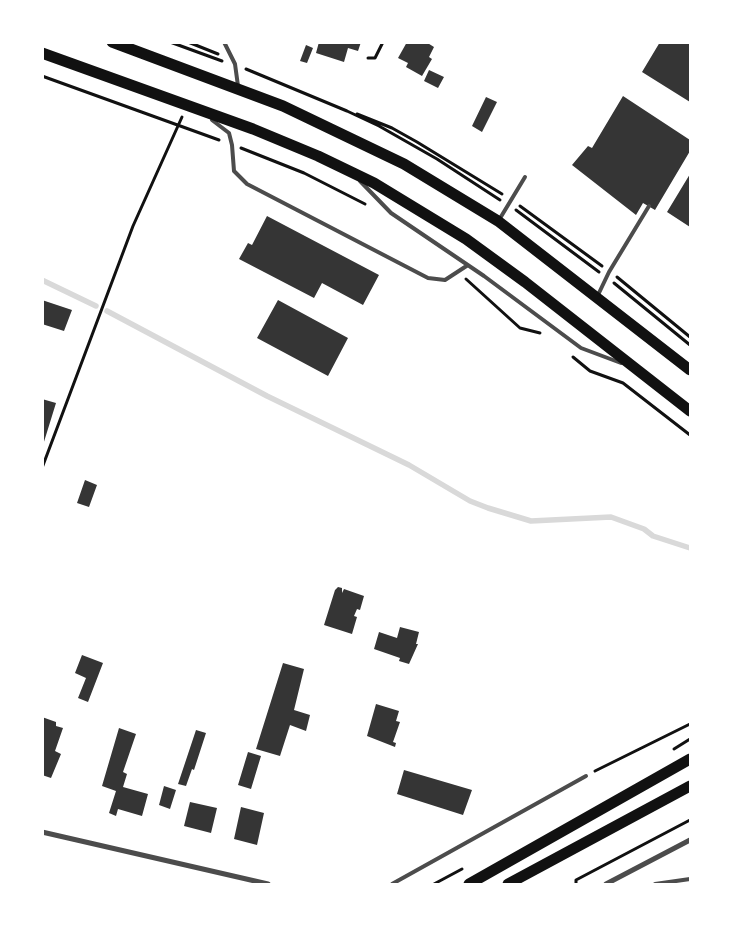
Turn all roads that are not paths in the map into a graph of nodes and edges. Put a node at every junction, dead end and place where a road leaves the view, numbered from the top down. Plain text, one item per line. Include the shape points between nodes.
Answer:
1 (112, 42) edge
2 (224, 42) edge
3 (42, 53) edge
4 (238, 88) junction
5 (188, 106) junction
6 (352, 172) junction
7 (525, 177) dead end
8 (649, 206) dead end
9 (498, 221) junction
10 (468, 265) junction
11 (598, 297) junction
12 (635, 368) junction
13 (690, 370) edge
14 (690, 411) edge
15 (690, 758) edge
16 (586, 776) road end
17 (690, 786) edge
18 (42, 832) edge
19 (690, 840) edge
20 (690, 879) edge
21 (677, 882) junction
22 (268, 884) edge
23 (392, 884) edge
24 (469, 884) edge
25 (508, 884) edge
26 (606, 884) edge
27 (655, 884) edge
28 (686, 884) edge

1 - 4 main road
2 - 4 lane via 235,64
3 - 5 main road
4 - 9 main road via 375,148
5 - 6 main road via 253,129
5 - 10 lane via 229,133 234,171 247,184 428,278 440,281
6 - 10 lane via 391,213
6 - 12 main road via 466,239
7 - 9 lane
8 - 11 lane via 609,272
9 - 11 main road
10 - 12 lane via 581,348
11 - 13 main road
12 - 14 main road
15 - 24 main road
16 - 23 lane
17 - 25 main road
18 - 22 street
19 - 26 street
20 - 21 lane
21 - 27 lane
21 - 28 lane

